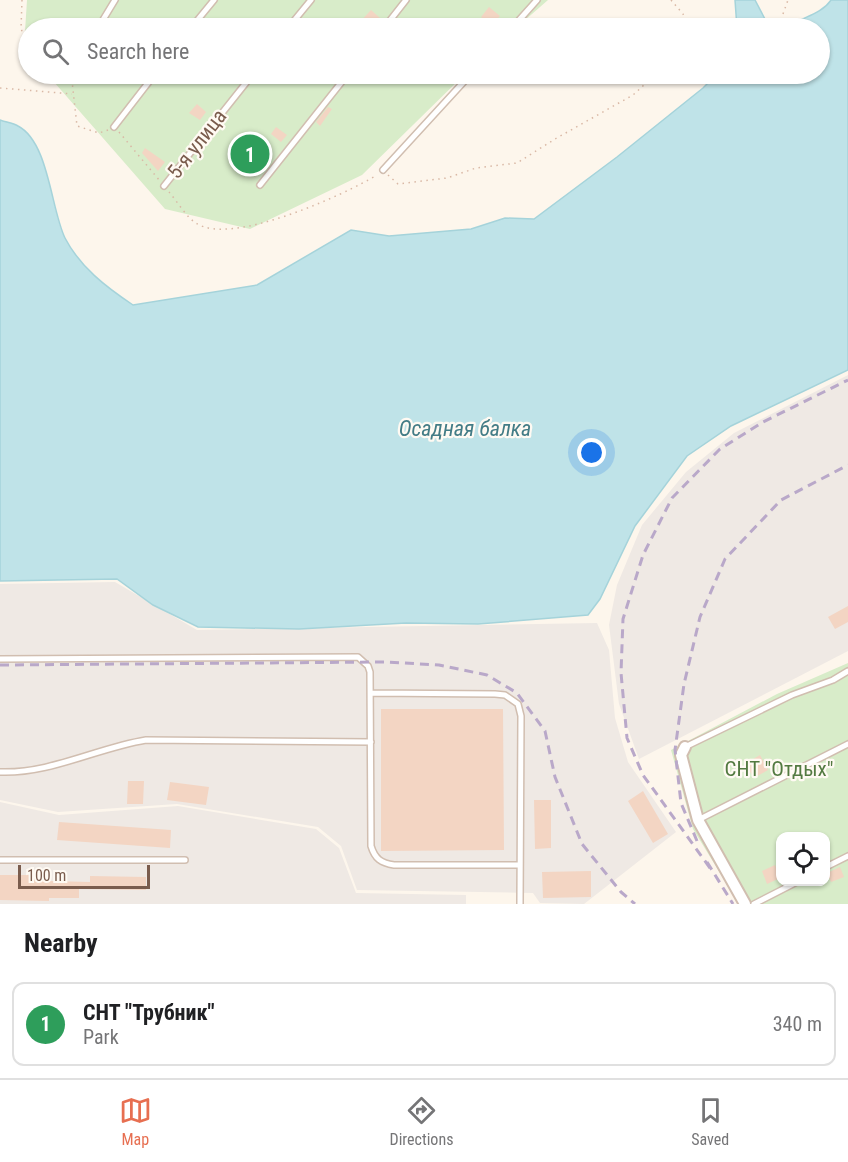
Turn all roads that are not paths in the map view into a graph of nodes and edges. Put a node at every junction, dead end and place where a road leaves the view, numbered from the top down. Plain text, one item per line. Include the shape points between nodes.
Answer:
1 (116, 0) edge
2 (214, 0) edge
3 (311, 0) edge
4 (406, 0) edge
5 (537, 0) edge
6 (104, 18) edge
7 (199, 18) edge
8 (296, 18) edge
9 (392, 18) edge
10 (521, 18) edge
11 (147, 84) edge
12 (245, 84) edge
13 (340, 84) edge
14 (462, 84) edge
15 (114, 127) road end
16 (383, 171) road end
17 (260, 185) dead end
18 (164, 186) road end
19 (0, 659) edge
20 (848, 671) edge
21 (371, 693) junction
22 (371, 742) junction
23 (848, 744) edge
24 (685, 747) joint
25 (0, 772) edge
26 (698, 820) junction
27 (848, 856) edge
28 (0, 860) edge
29 (185, 860) dead end
30 (519, 865) junction
31 (830, 865) edge
32 (789, 886) edge
33 (519, 904) edge
34 (745, 904) edge
35 (754, 904) edge

1 - 6 lane
2 - 7 lane
3 - 8 lane
4 - 9 lane
5 - 10 lane
11 - 15 lane
12 - 18 lane, 5-я улица
13 - 17 lane
14 - 16 lane
19 - 21 lane via 348,656 358,657 368,666
20 - 24 lane
21 - 22 lane
21 - 30 lane via 495,694 518,704
22 - 25 lane via 146,740 47,767
22 - 30 lane via 371,846 381,863
23 - 26 lane
24 - 26 street via 681,755
26 - 34 street
27 - 31 lane
28 - 29 lane
30 - 33 lane
32 - 35 lane

